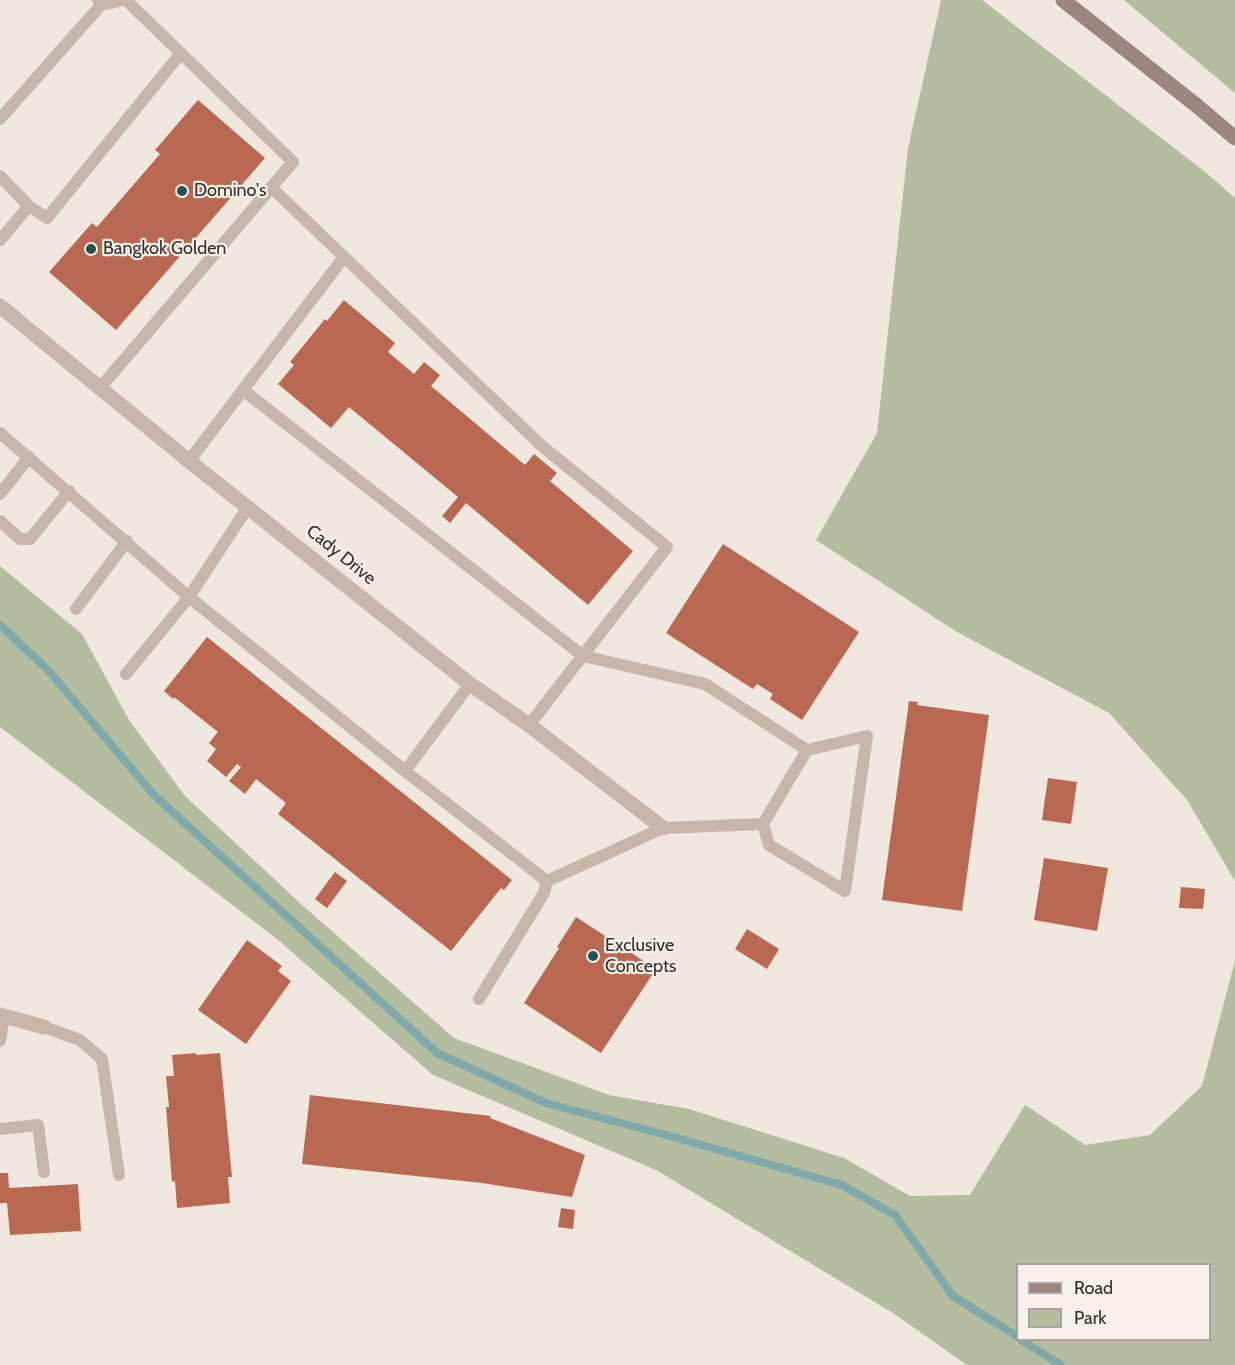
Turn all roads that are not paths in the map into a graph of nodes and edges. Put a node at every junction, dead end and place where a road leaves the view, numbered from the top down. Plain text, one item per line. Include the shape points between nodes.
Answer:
1 (125, 0) edge
2 (1063, 0) edge
3 (99, 2) edge
4 (181, 53) junction
5 (0, 119) edge
6 (1235, 138) edge
7 (0, 176) edge
8 (271, 187) junction
9 (30, 206) junction
10 (0, 240) edge
11 (344, 257) junction
12 (0, 306) edge
13 (100, 388) junction
14 (243, 390) junction
15 (0, 433) edge
16 (29, 457) junction
17 (189, 461) junction
18 (69, 491) junction
19 (0, 494) edge
20 (248, 507) junction
21 (0, 521) edge
22 (127, 542) junction
23 (189, 597) junction
24 (76, 609) dead end
25 (583, 656) junction
26 (126, 674) dead end
27 (470, 684) junction
28 (529, 725) junction
29 (807, 750) junction
30 (405, 771) junction
31 (763, 824) junction
32 (663, 828) junction
33 (547, 881) junction
34 (479, 999) dead end
35 (2, 1016) edge
36 (44, 1027) joint
37 (0, 1041) edge
38 (0, 1129) edge
39 (44, 1172) dead end
40 (119, 1175) dead end

1 - 3 lane
1 - 4 lane
2 - 6 main road
3 - 5 lane
4 - 8 lane via 293,162
4 - 9 lane via 47,218
7 - 9 lane
8 - 11 lane
8 - 13 lane
9 - 10 lane
11 - 14 lane
11 - 25 lane via 543,447 667,547
12 - 13 street, Cady Drive
13 - 17 street, Cady Drive
14 - 17 lane
14 - 25 lane
15 - 16 lane
16 - 18 lane
16 - 19 lane
17 - 20 street, Cady Drive
18 - 21 lane via 30,539 20,539
18 - 22 lane
20 - 23 lane
20 - 27 street, Cady Drive
22 - 23 lane
22 - 24 lane
23 - 26 lane
23 - 30 lane
25 - 28 lane
25 - 29 lane via 705,684
27 - 28 street, Cady Drive
27 - 30 lane
28 - 32 street, Cady Drive
29 - 31 lane
29 - 31 lane via 867,736 845,891 769,844
30 - 33 lane
31 - 32 lane
32 - 33 lane
33 - 34 lane via 544,893
35 - 36 street
35 - 37 lane
36 - 40 lane via 80,1040 102,1059
38 - 39 lane via 38,1125

